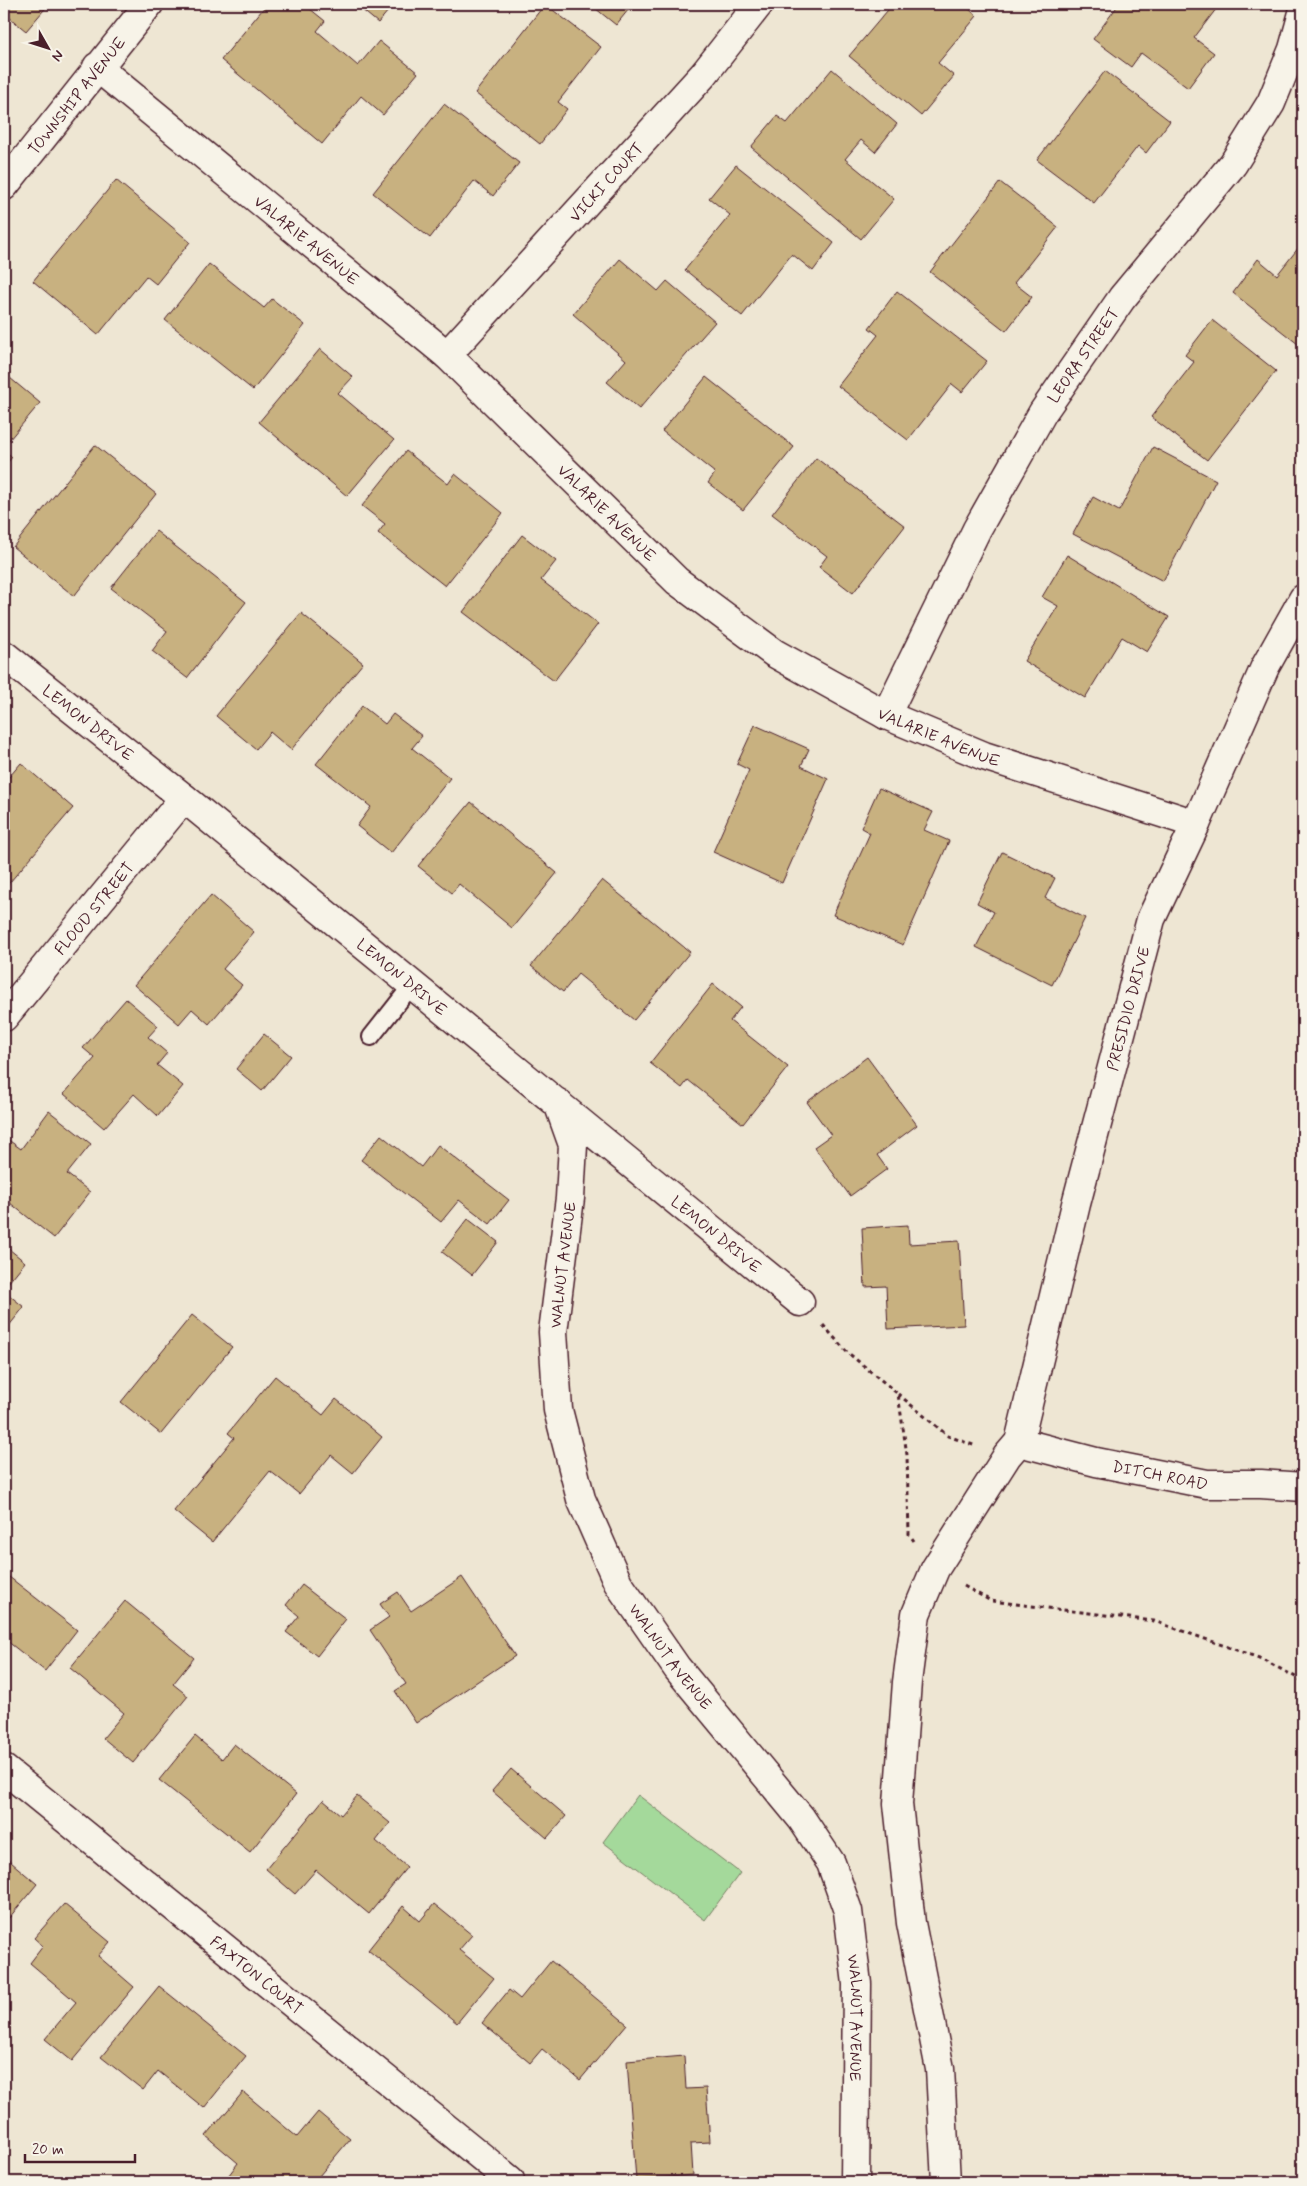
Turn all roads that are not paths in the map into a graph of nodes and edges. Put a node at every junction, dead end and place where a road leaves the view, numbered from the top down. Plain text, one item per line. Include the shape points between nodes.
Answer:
1 (149, 4) edge
2 (759, 4) edge
3 (1303, 13) edge
4 (97, 67) junction
5 (4, 186) edge
6 (447, 356) junction
7 (1303, 599) edge
8 (4, 655) edge
9 (886, 715) junction
10 (184, 798) junction
11 (1196, 824) junction
12 (412, 984) junction
13 (4, 1017) edge
14 (371, 1037) dead end
15 (558, 1103) junction
16 (800, 1302) road end
17 (1013, 1449) junction
18 (1303, 1487) edge
19 (4, 1769) edge
20 (510, 2180) dead end
21 (855, 2182) edge
22 (946, 2182) edge

1 - 4 street, TOWNSHIP AVENUE
2 - 6 street, VICKI COURT via 704,74
3 - 9 street, LEORA STREET via 1293,49 1271,103 1233,164 1122,298 1043,412 977,529
4 - 5 street, TOWNSHIP AVENUE
4 - 6 street, VALARIE AVENUE
6 - 9 street, VALARIE AVENUE via 677,581 774,653
7 - 11 street, PRESIDIO DRIVE via 1265,667
8 - 10 street, LEMON DRIVE
9 - 11 street, VALARIE AVENUE via 984,756
10 - 12 street, LEMON DRIVE
10 - 13 street, FLOOD STREET
11 - 17 street, PRESIDIO DRIVE via 1152,919
12 - 14 lane
12 - 15 street, LEMON DRIVE
15 - 16 street, LEMON DRIVE
15 - 21 street, WALNUT AVENUE via 573,1145 570,1198 553,1332 558,1410 581,1499 618,1583 677,1668 801,1818 832,1863 848,1911 857,1984
17 - 18 street, DITCH ROAD via 1207,1484
17 - 22 street, PRESIDIO DRIVE via 935,1569 916,1614 907,1682 898,1804 911,1923 940,2070
19 - 20 street, FAXTON COURT

